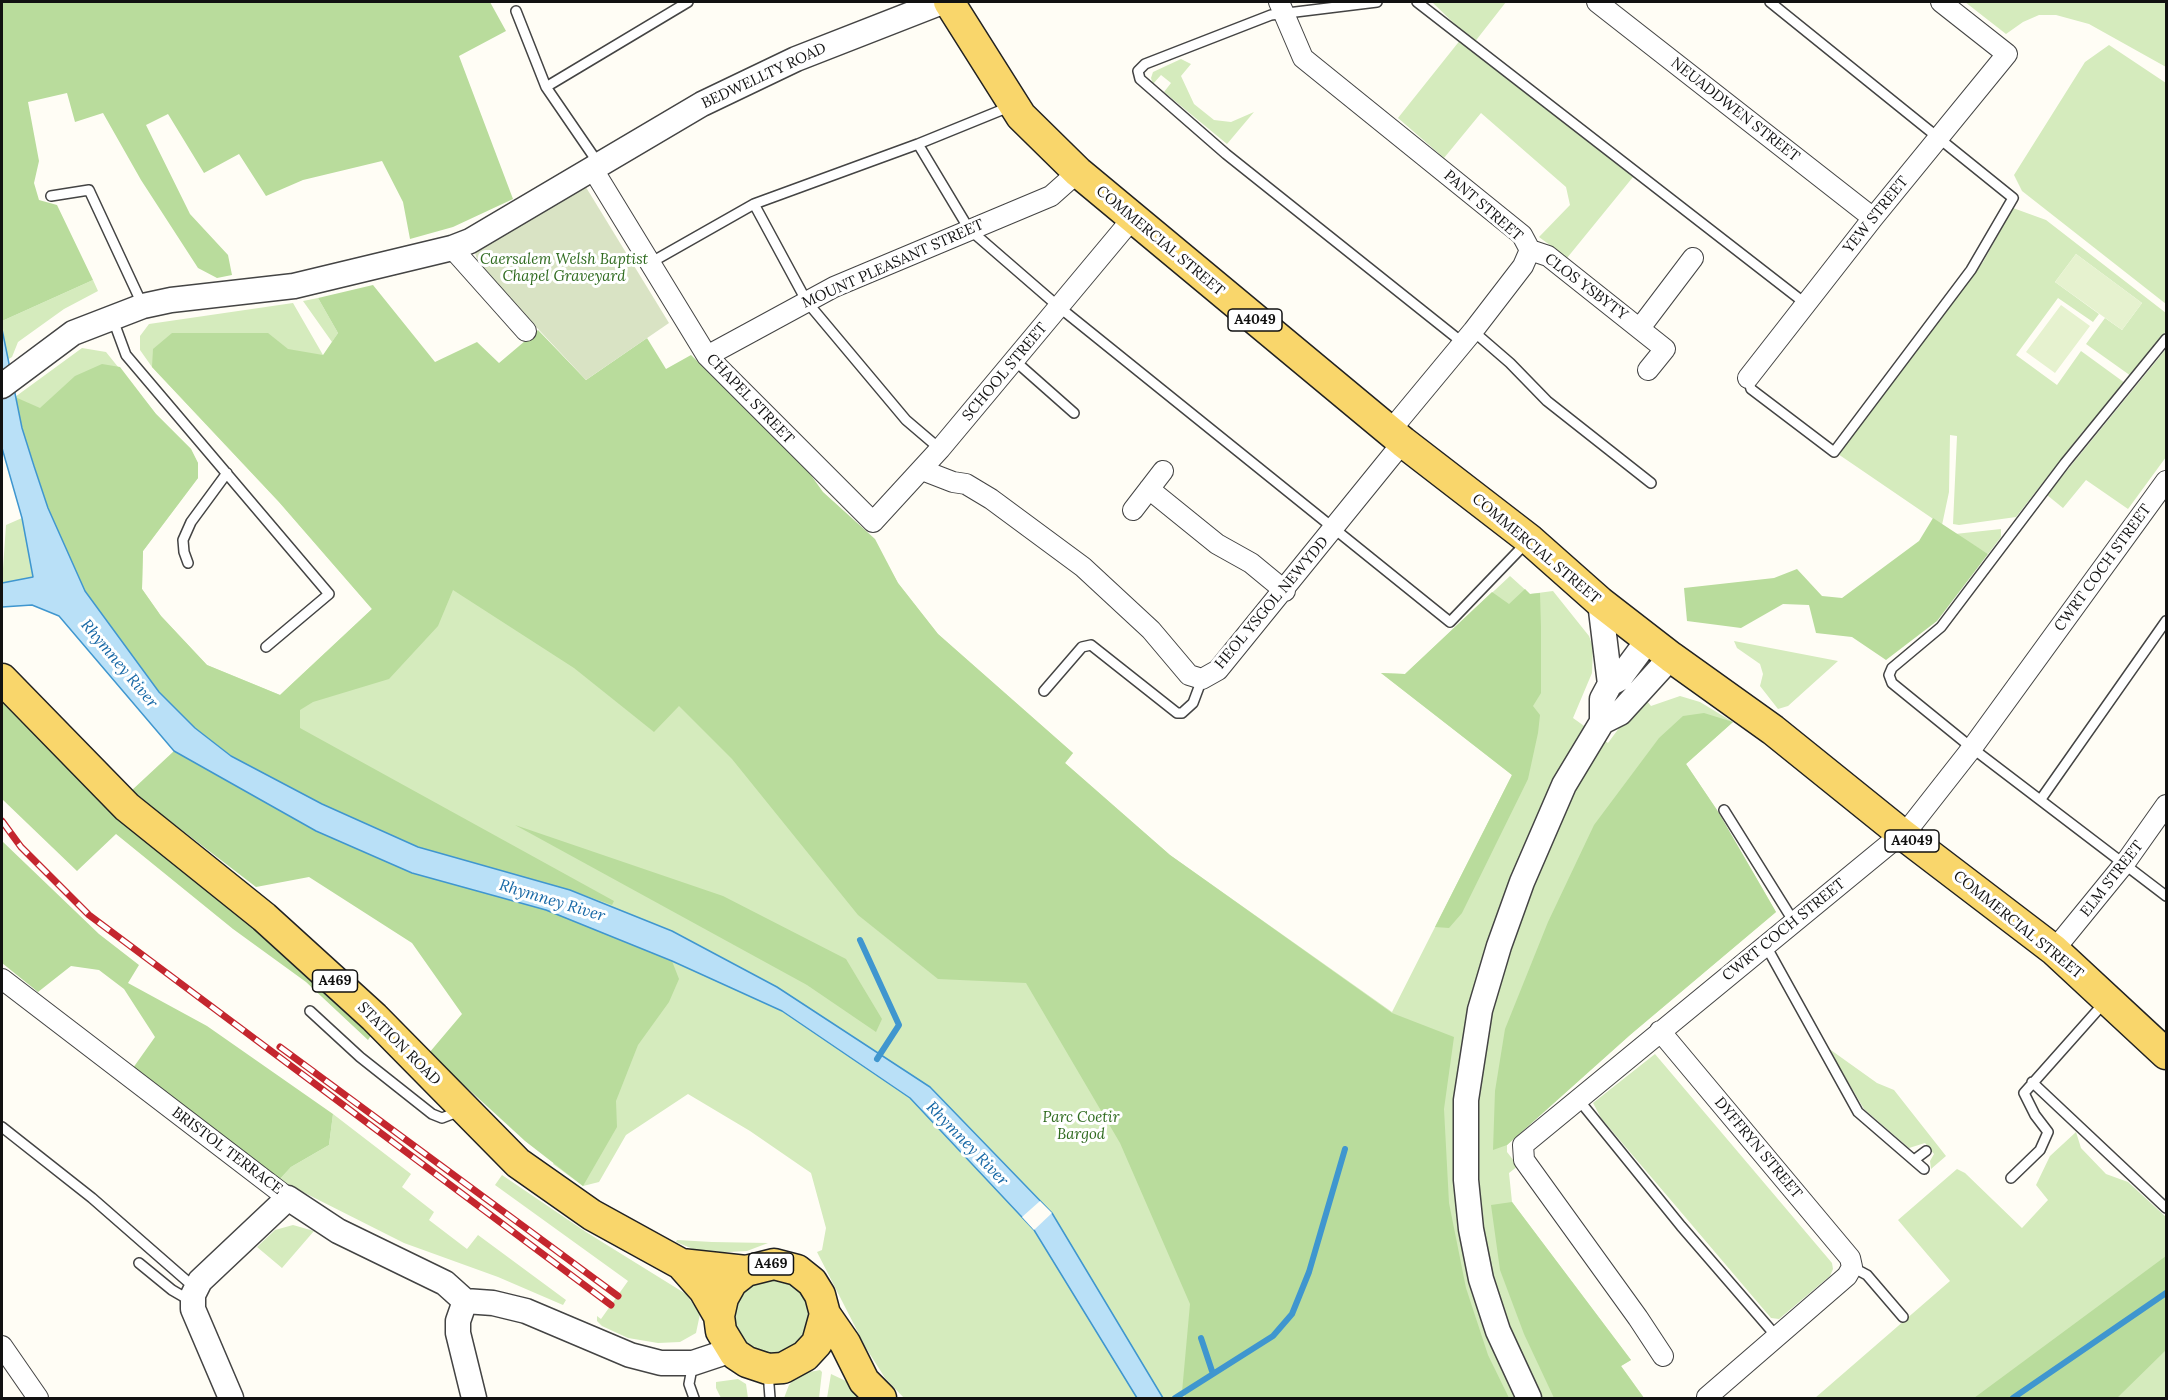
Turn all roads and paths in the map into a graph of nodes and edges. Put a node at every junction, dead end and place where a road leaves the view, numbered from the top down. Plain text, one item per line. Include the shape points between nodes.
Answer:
1 (688, 2) edge
2 (942, 2) edge
3 (949, 2) edge
4 (1377, 2) edge
5 (1417, 2) edge
6 (1597, 2) edge
7 (1772, 2) edge
8 (1941, 2) edge
9 (1282, 8) edge
10 (516, 11) dead end
11 (546, 87) junction
12 (1013, 104) junction
13 (1938, 138) junction
14 (918, 144) junction
15 (594, 166) junction
16 (1078, 172) junction
17 (51, 196) dead end
18 (754, 204) junction
19 (1873, 218) junction
20 (1132, 219) junction
21 (969, 229) junction
22 (452, 248) junction
23 (1530, 250) junction
24 (1693, 258) dead end
25 (650, 263) junction
26 (807, 302) junction
27 (1806, 304) junction
28 (143, 306) junction
29 (1059, 307) junction
30 (112, 316) junction
31 (1640, 328) junction
32 (526, 331) dead end
33 (1468, 337) junction
34 (2166, 339) edge
35 (708, 356) junction
36 (1014, 360) junction
37 (1648, 370) dead end
38 (1748, 378) joint
39 (6, 382) edge
40 (1074, 412) dead end
41 (1397, 437) junction
42 (940, 449) junction
43 (922, 470) junction
44 (1163, 471) dead end
45 (227, 473) junction
46 (2166, 481) edge
47 (1651, 483) dead end
48 (1149, 489) junction
49 (1133, 510) dead end
50 (873, 522) joint
51 (1335, 528) junction
52 (1530, 540) junction
53 (188, 563) dead end
54 (1285, 591) junction
55 (1600, 602) junction
56 (2166, 621) edge
57 (266, 647) dead end
58 (1660, 649) junction
59 (1202, 679) junction
60 (2, 680) edge
61 (1610, 684) junction
62 (1044, 691) dead end
63 (1602, 722) junction
64 (1972, 748) junction
65 (2040, 799) junction
66 (2166, 805) edge
67 (1724, 810) dead end
68 (1902, 834) junction
69 (2125, 863) junction
70 (2166, 896) edge
71 (1794, 922) junction
72 (1766, 946) junction
73 (2054, 950) junction
74 (2, 979) edge
75 (2108, 999) junction
76 (310, 1011) dead end
77 (1660, 1031) junction
78 (2166, 1054) edge
79 (2032, 1082) junction
80 (1578, 1099) junction
81 (465, 1110) junction
82 (2, 1127) edge
83 (1926, 1151) dead end
84 (1914, 1160) junction
85 (1924, 1169) dead end
86 (2011, 1178) dead end
87 (288, 1198) junction
88 (2166, 1208) edge
89 (139, 1263) dead end
90 (681, 1264) junction
91 (1852, 1267) junction
92 (746, 1271) junction
93 (193, 1295) junction
94 (465, 1301) junction
95 (825, 1314) junction
96 (719, 1316) junction
97 (1903, 1317) dead end
98 (1776, 1337) junction
99 (2, 1346) edge
100 (729, 1347) junction
101 (1663, 1356) dead end
102 (802, 1359) junction
103 (693, 1363) junction
104 (768, 1369) junction
105 (873, 1390) edge
106 (33, 1397) edge
107 (1707, 1397) edge
108 (231, 1398) edge
109 (474, 1398) edge
110 (694, 1398) edge
111 (770, 1398) edge
112 (1529, 1398) edge

1 - 11 lane
2 - 15 street, BEDWELLTY ROAD via 765,74 702,104
3 - 12 main road, COMMERCIAL STREET / A4049
4 - 9 lane
5 - 27 lane
6 - 19 street, NEUADDWEN STREET
7 - 13 lane
8 - 13 street, YEW STREET via 2007,54
9 - 23 street, PANT STREET via 1303,58 1522,235
9 - 33 lane via 1145,64 1138,71 1140,79 1226,154
10 - 11 lane
11 - 15 lane via 594,157
12 - 14 lane
12 - 16 main road, COMMERCIAL STREET / A4049
13 - 19 street, YEW STREET
13 - 38 lane via 2013,198 1971,270 1834,452 1750,389
14 - 18 lane
14 - 21 lane
15 - 22 street, BEDWELLTY ROAD
15 - 25 street, CHAPEL STREET
16 - 20 main road, COMMERCIAL STREET / A4049
16 - 21 street, MOUNT PLEASANT STREET via 1052,195
17 - 28 lane via 89,190
18 - 25 lane
18 - 26 lane
19 - 27 street, YEW STREET
20 - 29 street, SCHOOL STREET
20 - 41 main road, COMMERCIAL STREET / A4049
21 - 26 street, MOUNT PLEASANT STREET
21 - 29 lane
22 - 28 street, BEDWELLTY ROAD via 294,286
22 - 32 street
23 - 31 street, CLOS YSBYTY via 1548,256
23 - 33 street, PANT STREET via 1523,266
24 - 31 street, CLOS YSBYTY
25 - 35 street, CHAPEL STREET
26 - 35 street, MOUNT PLEASANT STREET
26 - 42 lane via 906,420
27 - 38 street, YEW STREET
28 - 30 street, BEDWELLTY ROAD
29 - 36 street, SCHOOL STREET
29 - 51 lane
30 - 39 street, BEDWELLTY ROAD via 73,333
30 - 45 lane via 126,355
31 - 37 street, CLOS YSBYTY via 1665,349
33 - 41 street, PANT STREET
33 - 47 lane via 1510,363 1547,401
34 - 64 lane via 2065,463 1941,627 1892,668 1892,683
35 - 50 street, CHAPEL STREET
36 - 40 lane
36 - 42 street, SCHOOL STREET
41 - 51 street, HEOL YSGOL NEWYDD
41 - 52 main road, COMMERCIAL STREET / A4049
42 - 43 street, SCHOOL STREET
43 - 50 street, SCHOOL STREET
43 - 59 street, HEOL YSGOL NEWYDD via 966,484 983,494 1083,567 1151,630 1189,675
44 - 48 street
45 - 53 lane via 191,522 183,540
45 - 57 lane via 329,594
46 - 64 street, CWRT COCH STREET
48 - 49 street
48 - 54 street via 1217,544 1251,563
51 - 52 lane via 1450,622
51 - 54 street, HEOL YSGOL NEWYDD
52 - 55 main road, COMMERCIAL STREET / A4049
54 - 59 street, HEOL YSGOL NEWYDD via 1218,670
55 - 58 main road, COMMERCIAL STREET / A4049
55 - 61 street
56 - 65 lane
58 - 61 street
58 - 63 street via 1620,713
58 - 68 main road, COMMERCIAL STREET / A4049 via 1773,730
59 - 62 lane via 1193,704 1177,713 1091,645 1082,647
60 - 81 main road, STATION ROAD / A469 via 127,807 272,924 374,1017
61 - 63 street via 1602,699
63 - 112 street via 1564,785 1522,882 1480,1010 1466,1100 1466,1180 1481,1279 1498,1331
64 - 65 lane
64 - 68 street, CWRT COCH STREET
65 - 69 lane
66 - 69 street, ELM STREET
67 - 71 lane
68 - 71 street, CWRT COCH STREET
68 - 73 main road, COMMERCIAL STREET / A4049
69 - 70 lane
69 - 73 street, ELM STREET
71 - 72 street, CWRT COCH STREET
72 - 77 street, CWRT COCH STREET
72 - 84 lane via 1858,1112
73 - 75 main road, COMMERCIAL STREET / A4049
74 - 87 street, BRISTOL TERRACE
75 - 78 main road, COMMERCIAL STREET / A4049
75 - 79 lane
76 - 81 lane via 360,1057 432,1113 442,1118
77 - 80 street, CWRT COCH STREET
77 - 91 street, DYFFRYN STREET via 1850,1258
79 - 86 lane via 2024,1092 2048,1132 2040,1150
79 - 88 lane
80 - 98 lane
80 - 101 street, CWRT COCH STREET via 1523,1145 1524,1160
81 - 90 main road, STATION ROAD / A469 via 518,1162 575,1204
82 - 93 lane via 92,1198
83 - 84 lane
84 - 85 lane
87 - 93 street
87 - 94 street, BRISTOL TERRACE via 338,1231 445,1283
89 - 93 lane via 172,1290
90 - 92 main road, STATION ROAD / A469
90 - 96 main road, STATION ROAD / A469 via 704,1290
91 - 97 lane via 1867,1275
91 - 98 street via 1847,1276
92 - 95 main road, STATION ROAD / A469 via 774,1264 797,1270 816,1289
92 - 96 main road, A469 via 732,1282
93 - 108 street via 192,1309
94 - 103 street via 494,1302 526,1311 630,1355 662,1363
94 - 109 street via 458,1333
95 - 102 main road via 817,1343
95 - 105 main road, STATION ROAD / A469
96 - 100 main road, STATION ROAD / A469
98 - 107 street
99 - 106 street
100 - 103 street
100 - 104 main road via 747,1362
102 - 104 main road via 783,1368
102 - 105 main road, STATION ROAD / A469 via 829,1365
103 - 110 lane via 689,1384
104 - 111 lane

